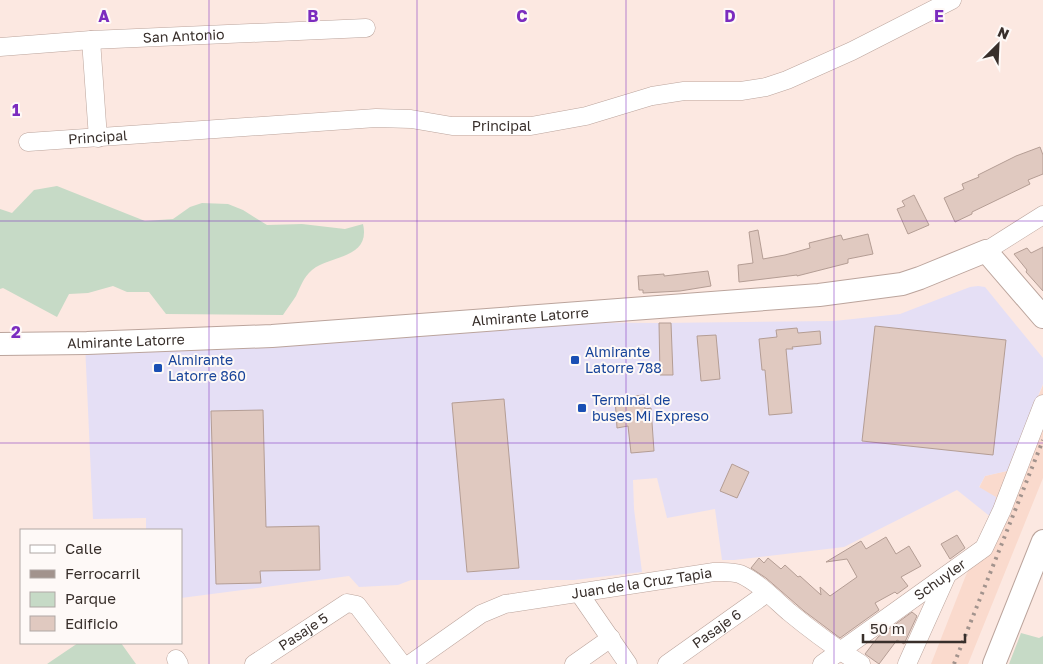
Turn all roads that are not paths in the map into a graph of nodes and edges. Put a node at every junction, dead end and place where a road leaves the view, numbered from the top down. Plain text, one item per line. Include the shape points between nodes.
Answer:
1 (952, 0) edge
2 (366, 28) dead end
3 (91, 40) junction
4 (0, 46) edge
5 (98, 138) junction
6 (28, 142) dead end
7 (1043, 215) edge
8 (986, 251) junction
9 (1043, 317) edge
10 (0, 344) edge
11 (1043, 404) edge
12 (1043, 540) edge
13 (947, 575) junction
14 (580, 592) junction
15 (767, 593) junction
16 (611, 638) junction
17 (840, 651) junction
18 (254, 664) edge
19 (402, 664) edge
20 (410, 664) edge
21 (574, 664) edge
22 (628, 664) edge
23 (667, 664) edge
24 (822, 664) edge
25 (861, 664) edge
26 (907, 664) edge
27 (994, 664) edge

1 - 5 street, Principal via 852,51 756,90 684,91 652,96 586,116 531,126 452,126 411,119 376,118
2 - 3 street, San Antonio
3 - 4 street, San Antonio
3 - 5 street
5 - 6 street, Principal
7 - 8 street, Almirante Latorre
8 - 9 main road
8 - 10 main road, Almirante Latorre via 902,284 819,296 272,336
11 - 13 street, Schuyler via 984,548
12 - 27 main road
13 - 17 street, Schuyler
13 - 26 street
14 - 15 street, Juan de la Cruz Tapia via 730,572 747,578
14 - 16 street
14 - 20 street, Juan de la Cruz Tapia via 514,601 496,607
15 - 17 street, Juan de la Cruz Tapia
15 - 23 street, Pasaje 6
16 - 21 street
16 - 22 street
17 - 24 street, Schuyler
17 - 25 street, Juan de la Cruz Tapia
18 - 19 street, Pasaje 5 via 342,605 352,603

